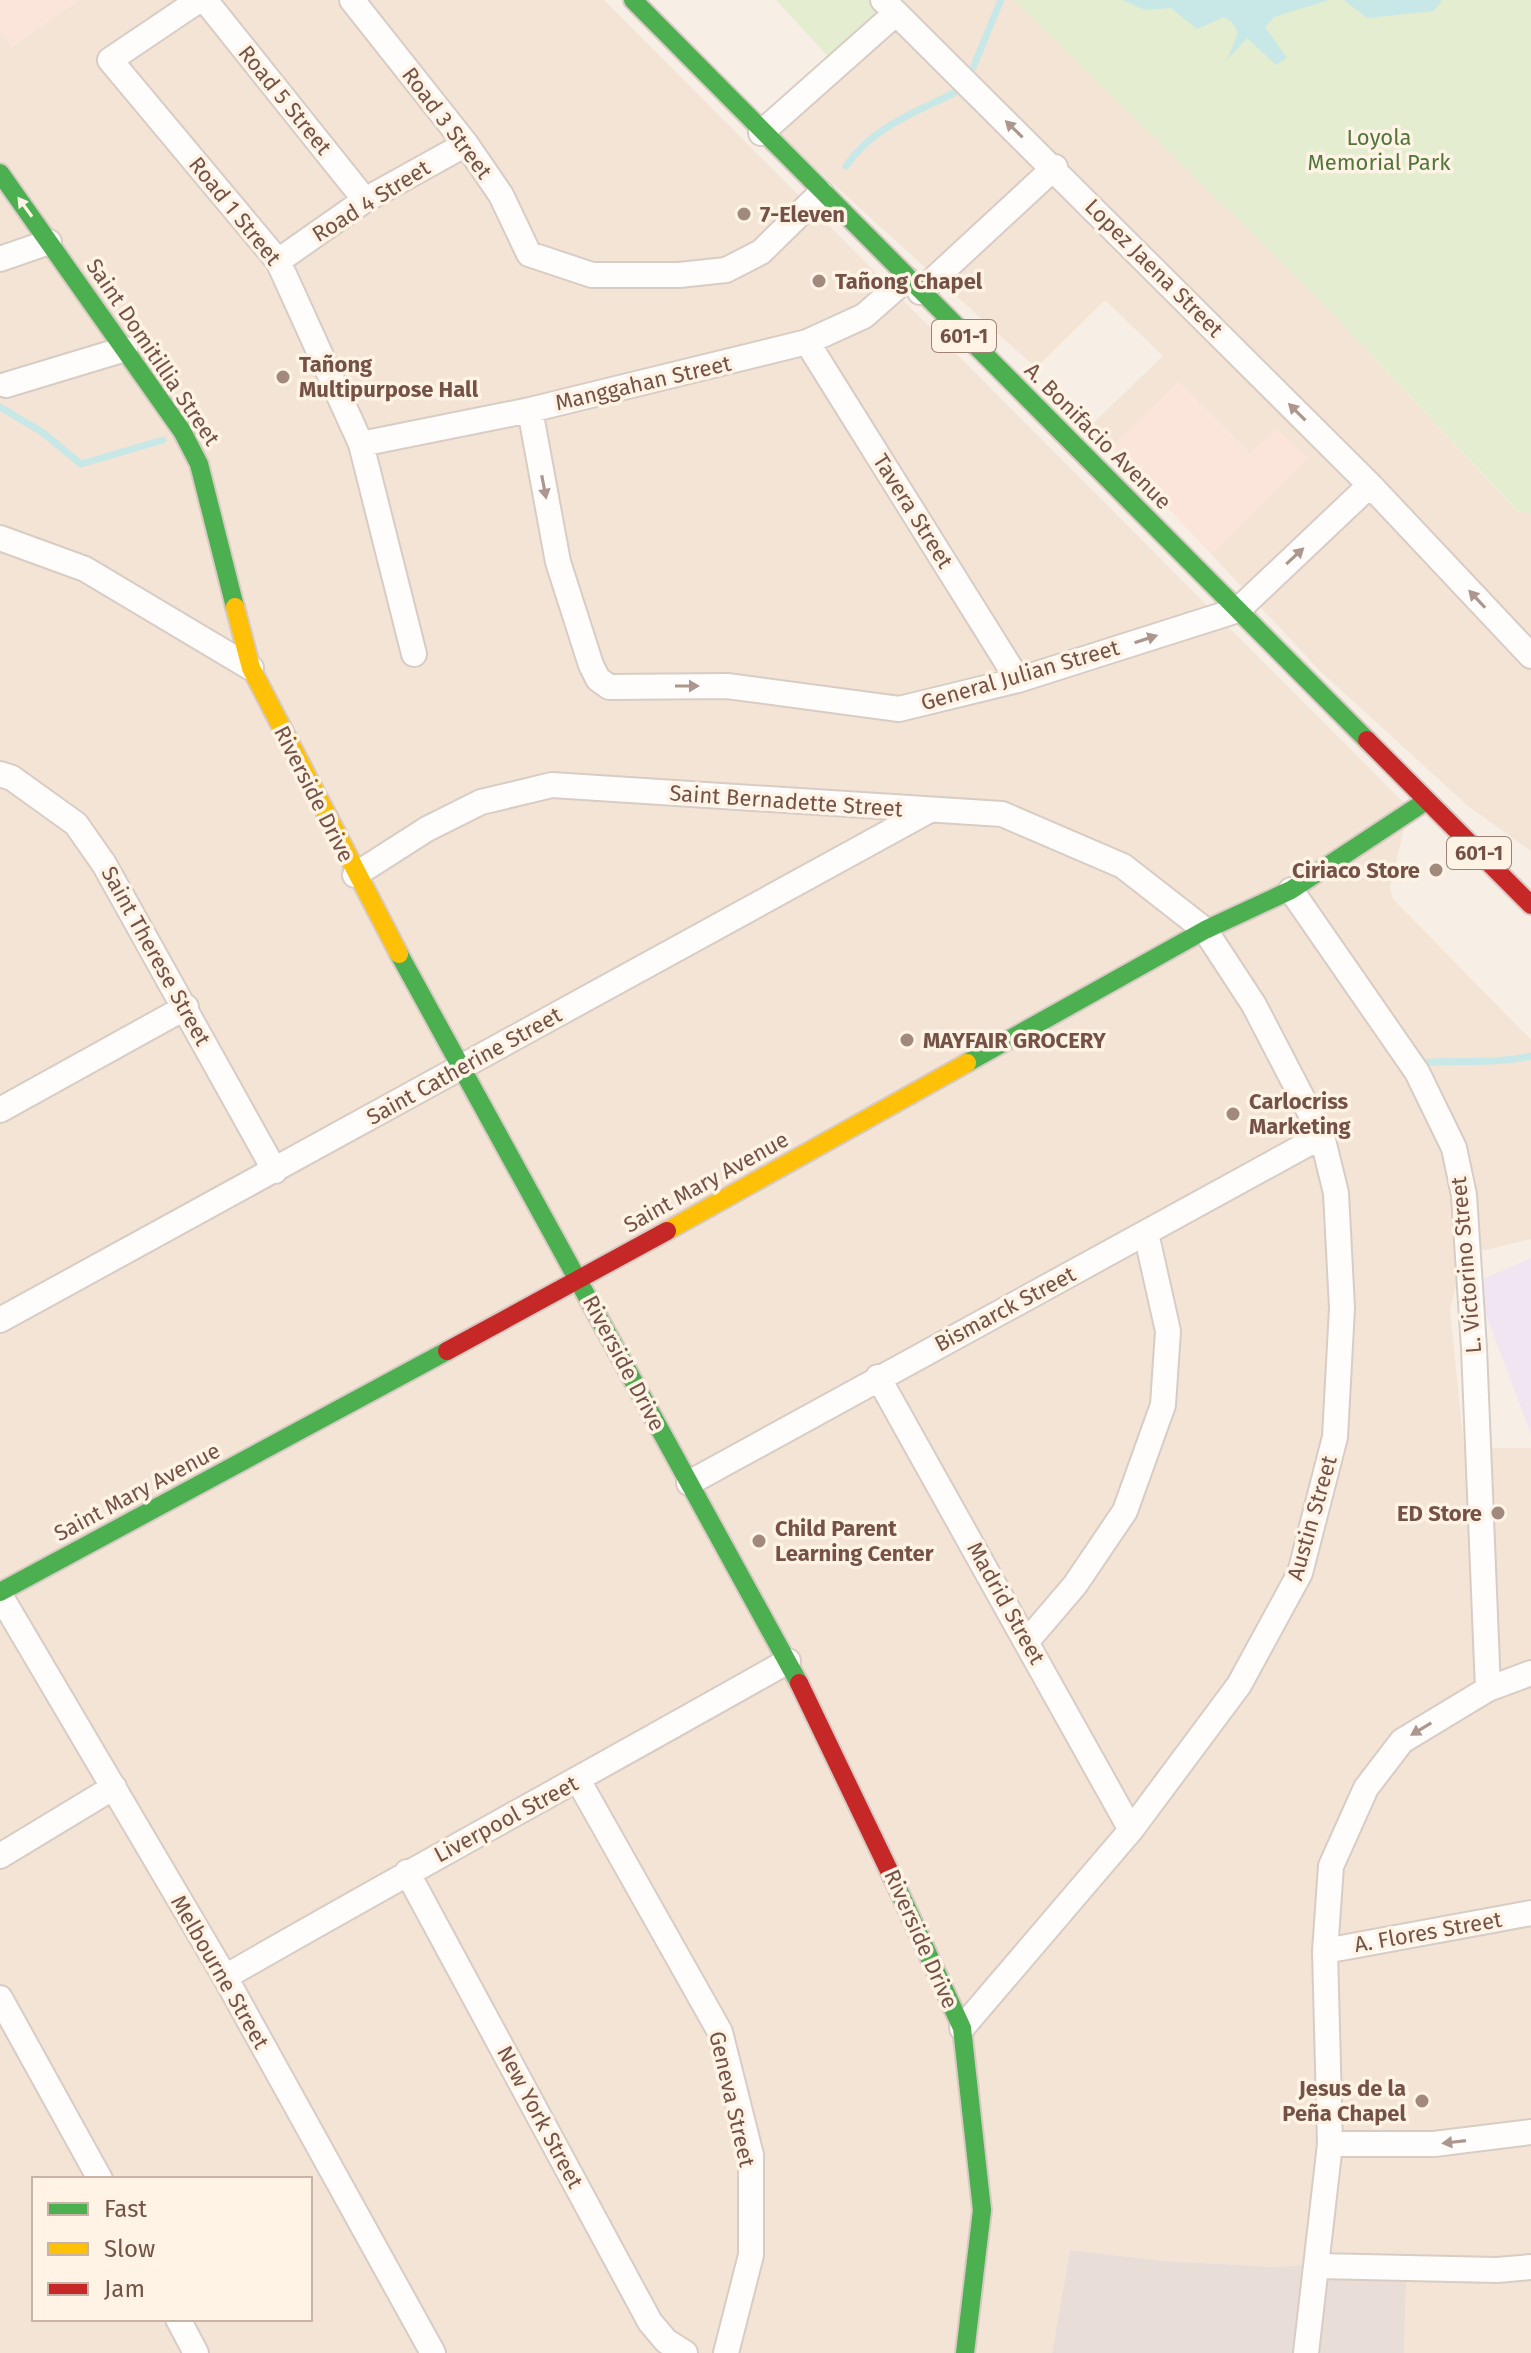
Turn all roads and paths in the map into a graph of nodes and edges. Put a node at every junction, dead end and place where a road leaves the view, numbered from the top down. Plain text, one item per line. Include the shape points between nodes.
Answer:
1 (199, 0) edge
2 (205, 0) edge
3 (352, 0) edge
4 (633, 0) edge
5 (889, 7) edge
6 (761, 133) junction
7 (466, 144) junction
8 (1055, 167) junction
9 (0, 173) edge
10 (821, 193) junction
11 (365, 200) junction
12 (49, 242) junction
13 (0, 259) edge
14 (278, 261) junction
15 (913, 286) junction
16 (807, 342) junction
17 (125, 349) junction
18 (6, 385) dead end
19 (530, 410) junction
20 (361, 444) junction
21 (1370, 485) junction
22 (0, 538) edge
23 (1238, 610) junction
24 (414, 654) dead end
25 (1531, 656) edge
26 (251, 668) junction
27 (1018, 680) junction
28 (0, 774) edge
29 (1426, 801) junction
30 (928, 811) junction
31 (355, 875) junction
32 (1291, 890) junction
33 (1531, 905) edge
34 (1205, 930) junction
35 (186, 1007) junction
36 (462, 1066) junction
37 (0, 1110) edge
38 (1322, 1136) junction
39 (275, 1171) junction
40 (1146, 1233) junction
41 (580, 1280) junction
42 (0, 1320) edge
43 (878, 1377) junction
44 (689, 1483) junction
45 (0, 1593) edge
46 (1028, 1640) junction
47 (788, 1661) junction
48 (1531, 1673) edge
49 (1488, 1689) junction
50 (578, 1780) junction
51 (114, 1787) junction
52 (1131, 1830) junction
53 (0, 1856) edge
54 (407, 1872) junction
55 (1531, 1913) edge
56 (1325, 1951) junction
57 (225, 1977) junction
58 (0, 1998) edge
59 (962, 2028) junction
60 (1531, 2132) edge
61 (1330, 2144) junction
62 (99, 2177) edge
63 (1318, 2266) junction
64 (1531, 2267) edge
65 (179, 2321) edge
66 (196, 2353) edge
67 (433, 2353) edge
68 (685, 2353) edge
69 (726, 2353) edge
70 (965, 2353) edge
71 (1306, 2353) edge

1 - 14 street, Road 1 Street via 110,60
2 - 11 street, Road 5 Street
3 - 7 street, Road 3 Street
4 - 6 street, A. Bonifacio Avenue / 601-1
5 - 6 street, Lopez Jaena Street
8 -> 5 street, Lopez Jaena Street
6 - 10 street, A. Bonifacio Avenue / 601-1
7 - 10 street, Road 3 Street via 501,195 529,254 592,275 726,270 761,252
7 - 11 street, Road 4 Street
8 - 15 street, Manggahan Street
21 -> 8 street, Lopez Jaena Street
12 -> 9 street, Saint Domitillia Street
10 - 15 street, A. Bonifacio Avenue / 601-1
11 - 14 street, Road 4 Street
12 - 13 street
12 - 17 street, Saint Domitillia Street
14 - 20 street, Road 1 Street
15 - 16 street, Manggahan Street
15 - 23 street, A. Bonifacio Avenue / 601-1
16 - 19 street, Manggahan Street
16 - 27 street, Tavera Street
17 - 18 street
17 - 26 street, Saint Domitillia Street via 199,464
19 - 20 street, Manggahan Street
19 -> 27 street, General Julian Street via 558,562 591,665 609,687 727,686 899,709
20 - 24 street, Road 1 Street
23 -> 21 street
25 -> 21 street, Lopez Jaena Street
22 - 26 street via 85,569
27 -> 23 street, General Julian Street
23 - 29 street, A. Bonifacio Avenue / 601-1
26 - 31 street, Riverside Drive
28 - 35 street, Saint Therese Street via 76,824
29 - 32 street, Saint Mary Avenue
29 - 33 street, A. Bonifacio Avenue / 601-1
30 - 31 street, Saint Bernadette Street via 552,785 481,802
30 - 34 street, Saint Bernadette Street via 1002,814 1123,866
30 - 36 street, Saint Catherine Street
31 - 36 street, Riverside Drive
32 - 34 street, Saint Mary Avenue
32 - 49 street, L. Victorino Street via 1417,1072 1454,1148 1464,1195 1474,1348
34 - 38 street, Austin Street via 1254,1005
34 - 41 street, Saint Mary Avenue
35 - 37 street
35 - 39 street, Saint Therese Street
36 - 39 street, Saint Catherine Street
36 - 41 street, Riverside Drive
38 - 40 street, Bismarck Street
38 - 52 street, Austin Street via 1336,1193 1342,1308 1335,1437 1300,1573 1239,1685
39 - 42 street, Saint Catherine Street
40 - 43 street, Bismarck Street
40 - 46 street via 1168,1331 1163,1405 1125,1511 1075,1585
41 - 44 street, Riverside Drive
41 - 45 street, Saint Mary Avenue
43 - 44 street, Bismarck Street
43 - 46 street, Madrid Street
44 - 47 street, Riverside Drive
45 - 51 street, Melbourne Street
46 - 52 street, Madrid Street
47 - 50 street, Liverpool Street
47 - 59 street, Riverside Drive
48 - 49 street
49 -> 56 street via 1402,1741 1366,1788 1331,1866
50 - 54 street, Liverpool Street
50 - 69 street, Geneva Street via 720,2032 751,2155 751,2255
51 - 53 street
51 - 57 street, Melbourne Street
52 - 59 street, Austin Street
54 - 57 street, Liverpool Street
54 - 68 street, New York Street via 650,2322
55 - 56 street, A. Flores Street
56 - 61 street
57 - 67 street, Melbourne Street
58 - 62 street
59 - 70 street, Riverside Drive via 982,2210
60 -> 61 street via 1434,2144
61 - 63 street
63 - 64 street
63 - 71 street
65 - 66 street

